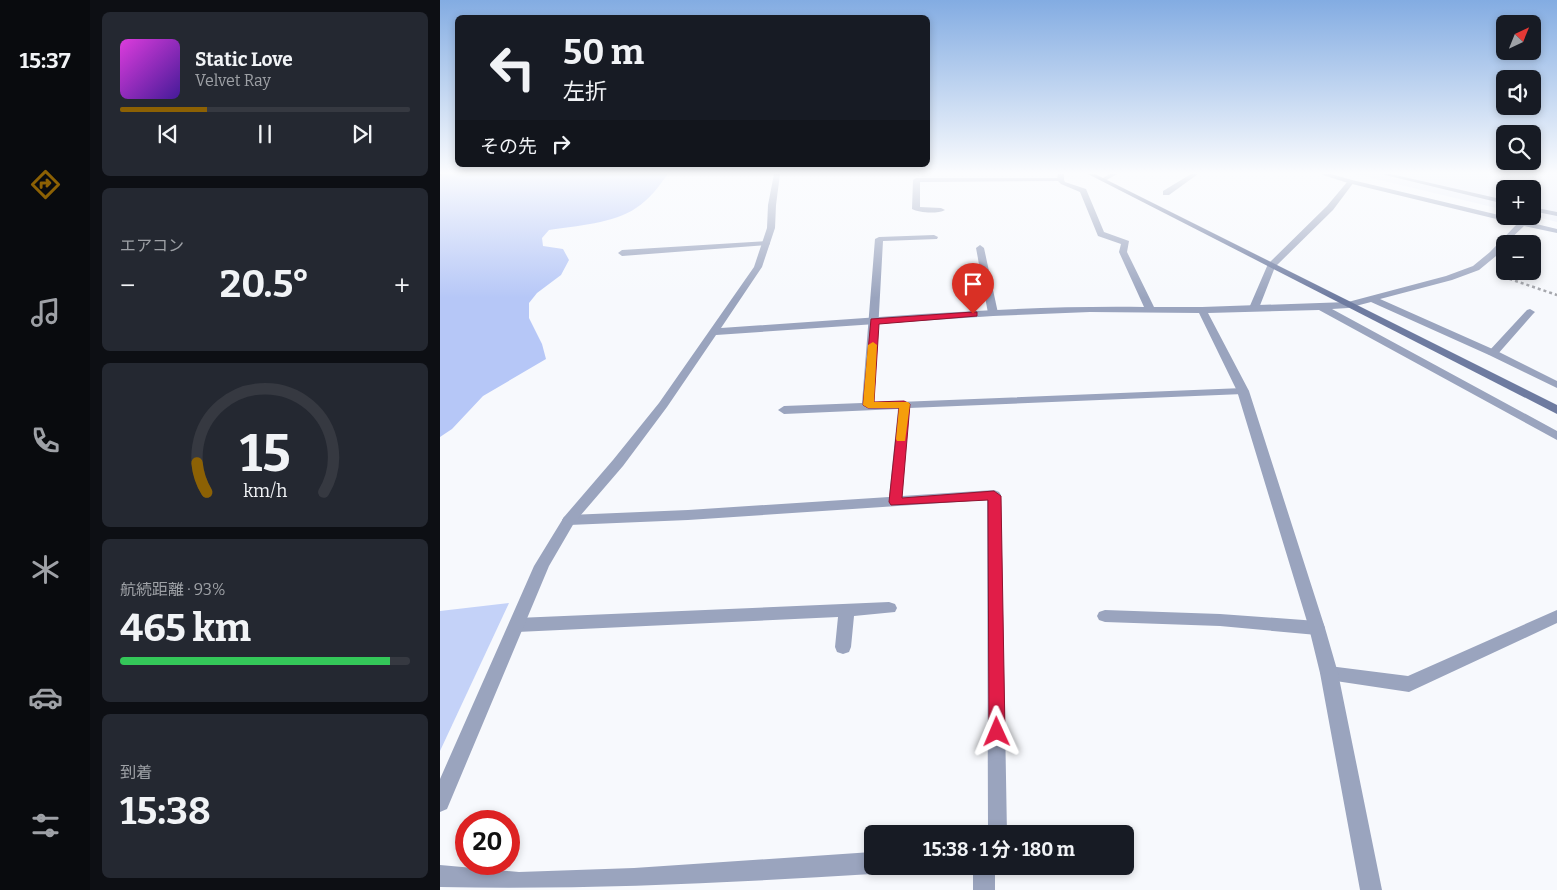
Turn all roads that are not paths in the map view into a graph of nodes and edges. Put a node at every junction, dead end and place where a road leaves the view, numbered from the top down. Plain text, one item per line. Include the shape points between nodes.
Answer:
1 (772, 216) edge
2 (1093, 216) edge
3 (1173, 216) edge
4 (1322, 216) edge
5 (1520, 225) edge
6 (1531, 225) edge
7 (1557, 231) edge
8 (934, 236) dead end
9 (766, 244) junction
10 (980, 248) dead end
11 (622, 253) dead end
12 (1272, 266) junction
13 (1372, 299) junction
14 (1348, 305) junction
15 (1321, 307) junction
16 (1254, 308) junction
17 (1150, 309) junction
18 (1202, 310) junction
19 (1530, 312) dead end
20 (993, 313) junction
21 (874, 321) junction
22 (713, 332) junction
23 (1493, 353) junction
24 (1557, 385) edge
25 (1244, 391) junction
26 (904, 404) junction
27 (868, 405) junction
28 (784, 410) dead end
29 (1557, 410) edge
30 (1557, 436) edge
31 (896, 502) junction
32 (570, 520) junction
33 (889, 608) dead end
34 (847, 610) junction
35 (1105, 616) dead end
36 (1557, 616) edge
37 (517, 626) junction
38 (1317, 628) junction
39 (843, 647) dead end
40 (1329, 674) junction
41 (440, 802) edge
42 (998, 825) edge
43 (864, 864) edge
44 (984, 875) edge
45 (440, 876) edge
46 (633, 884) edge
47 (984, 890) edge
48 (1371, 890) edge

1 - 9 street
2 - 17 street via 1101,234 1126,242 1124,252
3 - 12 street
4 - 12 street
5 - 13 street via 1476,268
6 - 7 street
8 - 21 street via 879,239
9 - 11 street
9 - 22 street via 758,267
10 - 20 street
12 - 14 street
12 - 16 street
13 - 14 street
13 - 23 street
14 - 15 street
14 - 29 street
15 - 16 street
15 - 30 street
16 - 18 street
17 - 18 street
17 - 20 street
18 - 25 street
19 - 23 street
20 - 21 street
21 - 22 street
21 - 27 street
22 - 32 street via 663,405
23 - 24 street
25 - 26 street
25 - 38 street
26 - 27 street
26 - 31 street
27 - 28 street
31 - 32 street
31 - 42 street via 994,496
32 - 37 street via 542,566
33 - 34 street
34 - 37 street
34 - 39 street
35 - 38 street via 1220,620
36 - 40 street via 1409,684
37 - 41 street
38 - 40 street
40 - 48 street
43 - 46 street
44 - 47 street
45 - 46 street via 519,883

